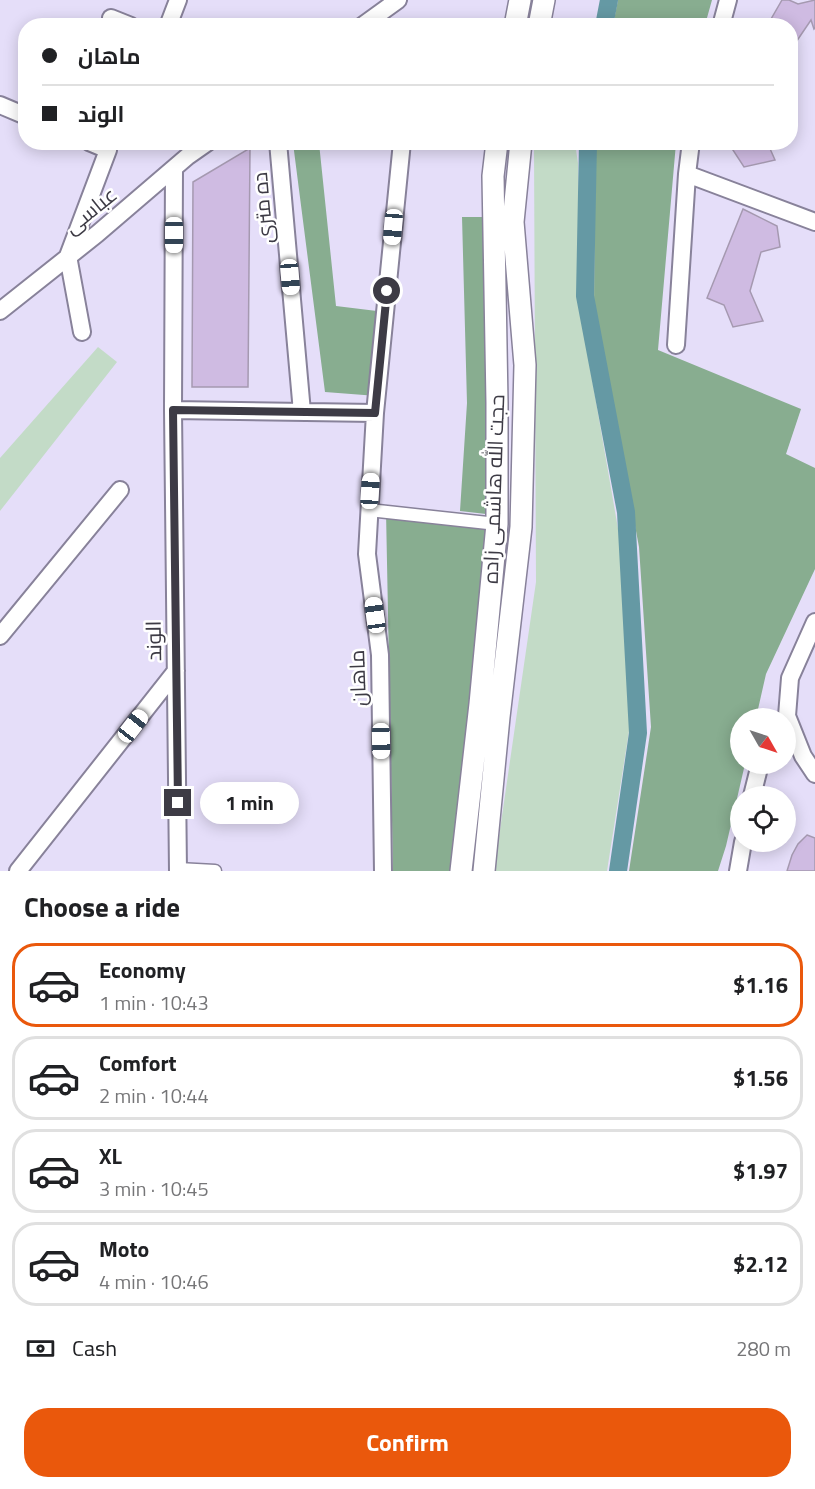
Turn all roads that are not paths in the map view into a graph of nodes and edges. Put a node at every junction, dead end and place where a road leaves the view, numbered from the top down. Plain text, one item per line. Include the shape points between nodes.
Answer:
1 (178, 0) edge
2 (398, 0) edge
3 (520, 0) edge
4 (544, 0) edge
5 (728, 0) edge
6 (369, 14) edge
7 (171, 18) edge
8 (517, 18) edge
9 (541, 18) edge
10 (723, 18) edge
11 (0, 105) edge
12 (18, 113) edge
13 (108, 150) edge
14 (197, 150) edge
15 (279, 150) edge
16 (401, 150) edge
17 (496, 150) edge
18 (520, 150) edge
19 (690, 150) edge
20 (174, 169) junction
21 (687, 174) junction
22 (815, 222) edge
23 (68, 256) junction
24 (0, 311) edge
25 (82, 332) dead end
26 (676, 345) dead end
27 (173, 410) junction
28 (302, 412) junction
29 (375, 413) junction
30 (120, 490) dead end
31 (369, 510) junction
32 (497, 524) junction
33 (815, 622) edge
34 (0, 636) edge
35 (176, 671) junction
36 (787, 708) edge
37 (796, 740) edge
38 (815, 774) edge
39 (741, 852) edge
40 (178, 870) edge
41 (18, 871) edge
42 (215, 871) edge
43 (383, 871) edge
44 (461, 871) edge
45 (484, 871) edge
46 (738, 871) edge

1 - 7 street
2 - 6 street
3 - 8 street
4 - 9 street
5 - 10 street
11 - 12 street
13 - 23 street
14 - 20 street, عباسی
15 - 28 street, ده متری
16 - 29 street, ماهان
17 - 32 street, حجت الله هاشمی زاده via 493,176
18 - 45 street via 513,222 525,365 521,527
19 - 21 street
20 - 23 street, عباسی
20 - 27 street, الوند
21 - 22 street
21 - 26 street
23 - 24 street, عباسی
23 - 25 street
27 - 28 street
27 - 35 street, الوند
28 - 29 street
29 - 31 street, ماهان
30 - 34 street
31 - 32 street
31 - 43 street, ماهان via 367,554 380,655
32 - 44 street, حجت الله هاشمی زاده
33 - 36 street via 790,678
35 - 40 street, الوند
35 - 41 street
37 - 38 street
39 - 46 street
40 - 42 street

